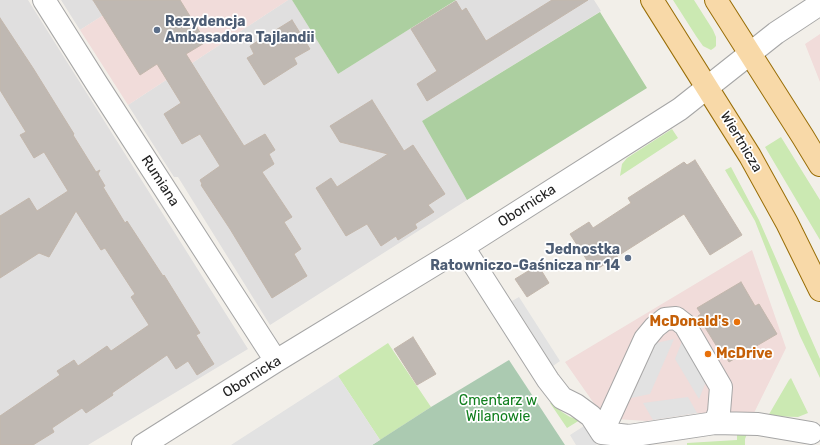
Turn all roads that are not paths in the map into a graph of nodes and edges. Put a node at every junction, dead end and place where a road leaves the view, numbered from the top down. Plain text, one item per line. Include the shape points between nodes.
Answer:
1 (44, 0) edge
2 (652, 0) edge
3 (716, 0) edge
4 (820, 4) edge
5 (750, 53) junction
6 (707, 87) junction
7 (820, 165) edge
8 (463, 247) junction
9 (820, 290) edge
10 (276, 361) junction
11 (715, 423) junction
12 (602, 433) junction
13 (810, 438) edge
14 (143, 445) edge

1 - 10 street, Rumiana
2 - 6 main road, Wiertnicza
3 - 5 main road
4 - 5 street, Obornicka
5 - 6 street, Obornicka
5 - 7 main road
6 - 8 street, Obornicka via 680,109
6 - 9 main road, Wiertnicza via 788,223
8 - 10 street, Obornicka
8 - 12 street via 548,380 562,398 591,416
10 - 14 street, Obornicka
11 - 12 street via 629,436
11 - 12 street via 719,412 721,387 684,325 676,318 665,319 645,339
11 - 13 street via 758,424

